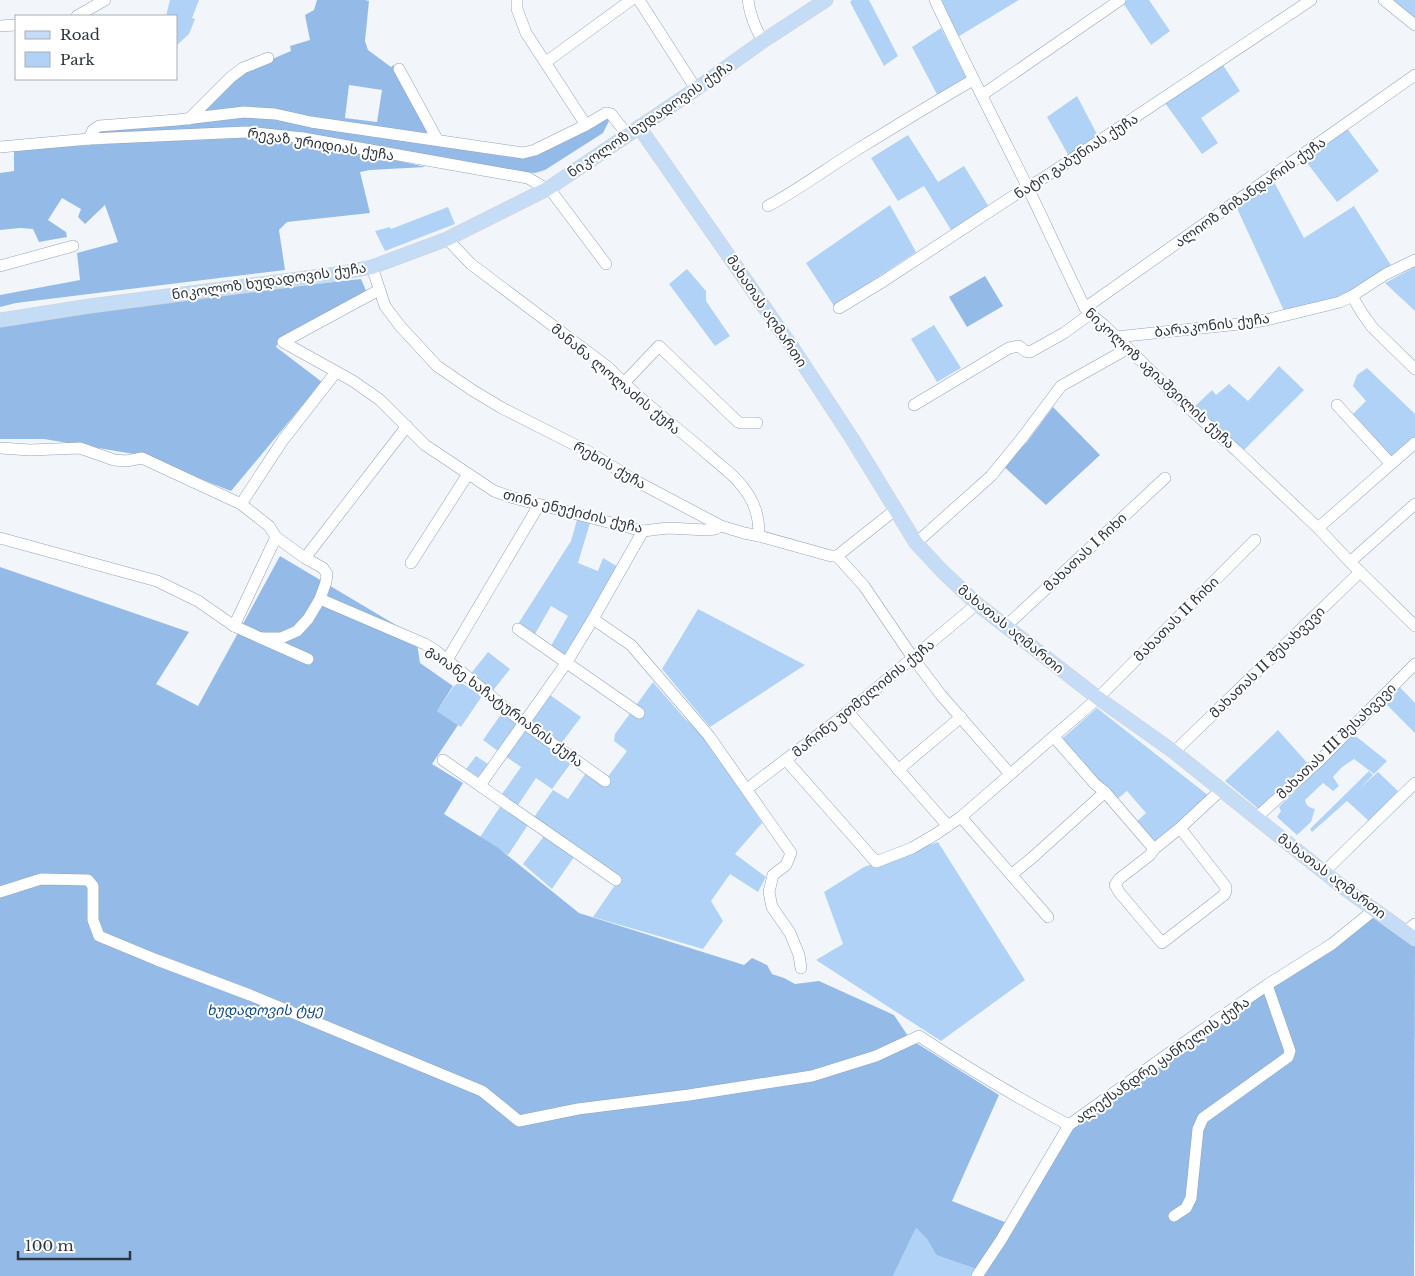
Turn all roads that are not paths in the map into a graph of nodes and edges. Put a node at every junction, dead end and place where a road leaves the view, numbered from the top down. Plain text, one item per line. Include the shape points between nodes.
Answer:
1 (105, 0) edge
2 (517, 0) edge
3 (630, 0) edge
4 (640, 0) edge
5 (748, 0) edge
6 (826, 0) edge
7 (935, 0) edge
8 (1120, 0) edge
9 (1311, 0) edge
10 (1384, 0) edge
11 (79, 15) edge
12 (15, 25) edge
13 (1415, 25) edge
14 (0, 26) edge
15 (763, 41) junction
16 (268, 58) dead end
17 (546, 62) junction
18 (399, 69) dead end
19 (1415, 75) edge
20 (973, 80) junction
21 (696, 89) junction
22 (982, 95) junction
23 (189, 118) junction
24 (586, 125) junction
25 (633, 130) junction
26 (88, 139) junction
27 (437, 140) junction
28 (0, 147) edge
29 (1027, 187) junction
30 (548, 188) junction
31 (768, 206) dead end
32 (447, 239) junction
33 (72, 246) dead end
34 (1415, 260) edge
35 (606, 264) dead end
36 (0, 266) edge
37 (372, 267) junction
38 (379, 290) junction
39 (1352, 296) junction
40 (839, 308) dead end
41 (1087, 311) junction
42 (0, 320) edge
43 (1116, 337) junction
44 (1127, 349) junction
45 (1415, 369) edge
46 (336, 372) junction
47 (623, 384) junction
48 (914, 405) dead end
49 (1336, 405) dead end
50 (757, 424) dead end
51 (406, 426) junction
52 (1415, 442) edge
53 (0, 448) edge
54 (1391, 464) junction
55 (468, 474) junction
56 (1165, 478) dead end
57 (241, 504) junction
58 (1415, 504) edge
59 (539, 505) junction
60 (895, 510) junction
61 (721, 526) junction
62 (1318, 528) junction
63 (643, 531) junction
64 (759, 536) junction
65 (276, 537) junction
66 (0, 538) edge
67 (1255, 540) dead end
68 (916, 543) junction
69 (837, 556) junction
70 (305, 558) junction
71 (1350, 562) junction
72 (411, 563) dead end
73 (1360, 572) junction
74 (320, 599) junction
75 (977, 604) junction
76 (593, 619) junction
77 (1412, 619) edge
78 (234, 626) junction
79 (1006, 626) junction
80 (518, 629) dead end
81 (261, 638) junction
82 (913, 658) junction
83 (308, 659) dead end
84 (447, 660) junction
85 (567, 662) junction
86 (1415, 664) edge
87 (1098, 698) junction
88 (848, 712) junction
89 (639, 713) dead end
90 (961, 717) junction
91 (525, 724) junction
92 (1054, 737) junction
93 (1174, 752) junction
94 (443, 760) dead end
95 (786, 760) junction
96 (898, 770) junction
97 (1010, 774) junction
98 (605, 781) dead end
99 (1415, 783) edge
100 (480, 785) junction
101 (747, 789) junction
102 (1221, 790) junction
103 (1104, 792) junction
104 (961, 816) junction
105 (1256, 818) junction
106 (948, 826) junction
107 (1180, 828) junction
108 (1154, 849) junction
109 (1324, 872) junction
110 (1011, 875) junction
111 (616, 880) dead end
112 (0, 892) edge
113 (1374, 910) junction
114 (1048, 917) dead end
115 (1412, 931) edge
116 (801, 968) dead end
117 (1267, 985) junction
118 (1069, 1125) junction
119 (1174, 1216) dead end
120 (977, 1276) edge

1 - 11 street
2 - 17 street via 526,34
3 - 17 street
4 - 21 street
5 - 15 street via 749,11
6 - 15 main road, ნიკოლოზ ხუდადოვის ქუჩა
7 - 20 street, ნიკოლოზ აგიაშვილის ქუჩა
8 - 22 street
9 - 29 street, ნატო გაბუნიას ქუჩა
10 - 13 street
12 - 14 street
15 - 21 main road, ნიკოლოზ ხუდადოვის ქუჩა
16 - 23 street via 243,68 231,77
17 - 24 street
18 - 27 street
19 - 41 street, ალიოზ მიზანდარის ქუჩა
20 - 22 street, ნიკოლოზ აგიაშვილის ქუჩა
20 - 31 street
21 - 25 main road, ნიკოლოზ ხუდადოვის ქუჩა
22 - 29 street, ნიკოლოზ აგიაშვილის ქუჩა
23 - 26 street via 99,126
23 - 27 street via 244,112 274,114
24 - 25 street via 606,113
24 - 27 street via 523,153
25 - 30 main road, ნიკოლოზ ხუდადოვის ქუჩა
25 - 60 main road, მახათას აღმართი via 792,347
26 - 28 street, რევაზ ურიდიას ქუჩა
26 - 30 street, რევაზ ურიდიას ქუჩა via 246,132 303,138 528,178
29 - 40 street, ნატო გაბუნიას ქუჩა
29 - 41 street, ნიკოლოზ აგიაშვილის ქუჩა
30 - 32 main road, ნიკოლოზ ხუდადოვის ქუჩა
30 - 35 street
32 - 37 main road, ნიკოლოზ ხუდადოვის ქუჩა
32 - 47 street, მანანა ლოლაძის ქუჩა via 471,264 609,368
33 - 36 street
34 - 39 street, ბარაკონის ქუჩა
37 - 38 street, რეხის ქუჩა
37 - 42 main road, ნიკოლოზ ხუდადოვის ქუჩა
38 - 46 street, თინა ენუქიძის ქუჩა via 283,342
38 - 61 street, რეხის ქუჩა via 385,306 400,326 437,366 502,408
39 - 43 street, ბარაკონის ქუჩა via 1340,302 1258,322
39 - 45 street via 1372,327
41 - 43 street, ნიკოლოზ აგიაშვილის ქუჩა
41 - 48 street, ალიოზ მიზანდარის ქუჩა via 1064,332 1030,352 1020,346 1009,348
43 - 44 street, ნიკოლოზ აგიაშვილის ქუჩა
44 - 62 street, ნიკოლოზ აგიაშვილის ქუჩა
44 - 68 street via 1061,386 991,476
46 - 51 street, თინა ენუქიძის ქუჩა via 380,400
46 - 57 street via 283,440
47 - 50 street via 659,346 738,422
47 - 64 street, მანანა ლოლაძის ქუჩა via 742,485 759,518
49 - 54 street
51 - 55 street, თინა ენუქიძის ქუჩა via 425,445
51 - 70 street
52 - 54 street
53 - 57 street via 80,448 114,460 142,458
54 - 62 street
55 - 59 street, თინა ენუქიძის ქუჩა via 494,492
55 - 72 street
56 - 79 street, მახათას I ჩიხი
57 - 65 street via 269,526
58 - 71 street
59 - 63 street, თინა ენუქიძის ქუჩა
59 - 84 street
60 - 68 main road, მახათას აღმართი
60 - 69 street
61 - 63 street, თინა ენუქიძის ქუჩა via 706,530 668,528
61 - 64 street, რეხის ქუჩა
62 - 71 street, ნიკოლოზ აგიაშვილის ქუჩა
63 - 76 street
64 - 69 street, რეხის ქუჩა
65 - 70 street
65 - 78 street
66 - 78 street via 157,581 198,601
67 - 87 street, მახათას II ჩიხი
68 - 75 main road, მახათას აღმართი
69 - 82 street via 871,594
70 - 74 street via 327,574
71 - 73 street, ნიკოლოზ აგიაშვილის ქუჩა
73 - 77 street, ნიკოლოზ აგიაშვილის ქუჩა
73 - 93 street, მახათას II შესახვევი
74 - 81 street via 297,632 281,638
74 - 84 street, გაიანე ხაჩატურიანის ქუჩა via 425,644
75 - 79 main road, მახათას აღმართი
75 - 82 street, მარინე უთმელიძის ქუჩა
76 - 85 street
76 - 101 street via 631,646 709,736
78 - 81 street
79 - 87 main road, მახათას აღმართი
80 - 85 street
81 - 83 street
82 - 88 street, მარინე უთმელიძის ქუჩა
82 - 90 street
84 - 91 street, გაიანე ხაჩატურიანის ქუჩა
85 - 89 street
85 - 91 street
86 - 105 street, მახათას III შესახვევი via 1320,760
87 - 92 street, მახათას II ჩიხი
87 - 93 main road, მახათას აღმართი
88 - 95 street, მარინე უთმელიძის ქუჩა
88 - 96 street
90 - 96 street
90 - 97 street
91 - 98 street, გაიანე ხაჩატურიანის ქუჩა
91 - 100 street
92 - 97 street, მახათას II ჩიხი
92 - 103 street
93 - 102 main road, მახათას აღმართი
94 - 100 street
95 - 101 street, მარინე უთმელიძის ქუჩა
95 - 106 street, მახათას II ჩიხი via 876,862 912,848
96 - 106 street
97 - 104 street, მახათას II ჩიხი
99 - 109 street
100 - 111 street
101 - 116 street via 791,853 786,865 773,875 769,892 772,907 790,933
102 - 105 main road, მახათას აღმართი
102 - 107 street
103 - 108 street
103 - 110 street
104 - 106 street, მახათას II ჩიხი
104 - 110 street
105 - 109 main road, მახათას აღმართი
107 - 108 street
107 - 108 street via 1226,891 1162,943 1115,885
109 - 113 main road, მახათას აღმართი
110 - 114 street
112 - 118 street via 41,879 88,880 93,886 93,920 99,936 482,1091 519,1121 578,1109 812,1076 876,1056 919,1036 971,1070
113 - 115 main road, მახათას აღმართი
113 - 117 street, ალექსანდრე ყანჩელის ქუჩა via 1332,944
117 - 118 street, ალექსანდრე ყანჩელის ქუჩა
117 - 119 street via 1290,1051 1288,1057 1203,1118 1198,1129 1191,1198 1186,1208
118 - 120 street, ალექსანდრე ყანჩელის ქუჩა

